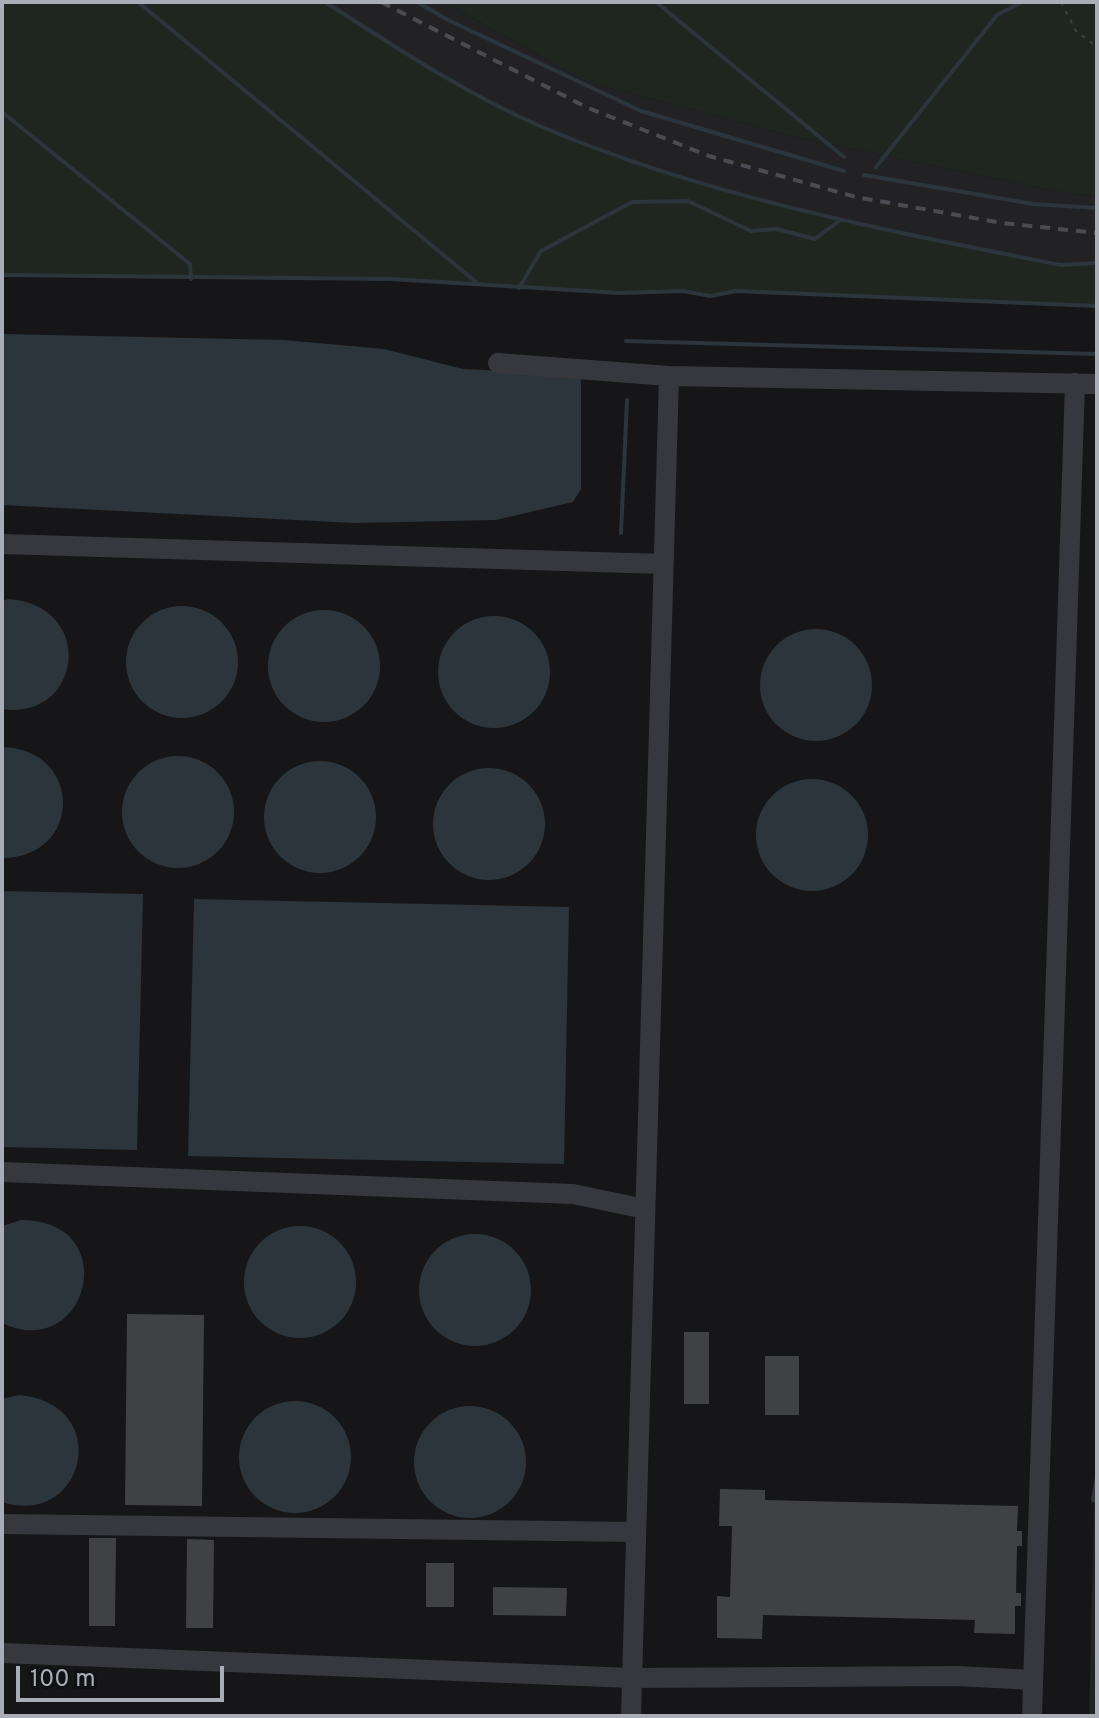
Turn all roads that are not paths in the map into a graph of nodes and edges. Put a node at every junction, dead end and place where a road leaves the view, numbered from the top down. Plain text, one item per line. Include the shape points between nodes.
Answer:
1 (498, 363) dead end
2 (669, 376) junction
3 (1075, 383) junction
4 (1097, 384) edge
5 (2, 544) edge
6 (663, 564) junction
7 (2, 1172) edge
8 (645, 1209) junction
9 (2, 1524) edge
10 (636, 1532) junction
11 (2, 1653) edge
12 (632, 1678) junction
13 (1033, 1680) junction
14 (631, 1716) edge
15 (1032, 1716) edge

1 - 2 lane
2 - 3 lane
2 - 6 lane
3 - 4 lane
3 - 13 lane
5 - 6 lane
6 - 8 lane
7 - 8 lane via 573,1194
8 - 10 lane
9 - 10 lane
10 - 12 lane
11 - 12 lane
12 - 13 lane
12 - 14 lane
13 - 15 lane

